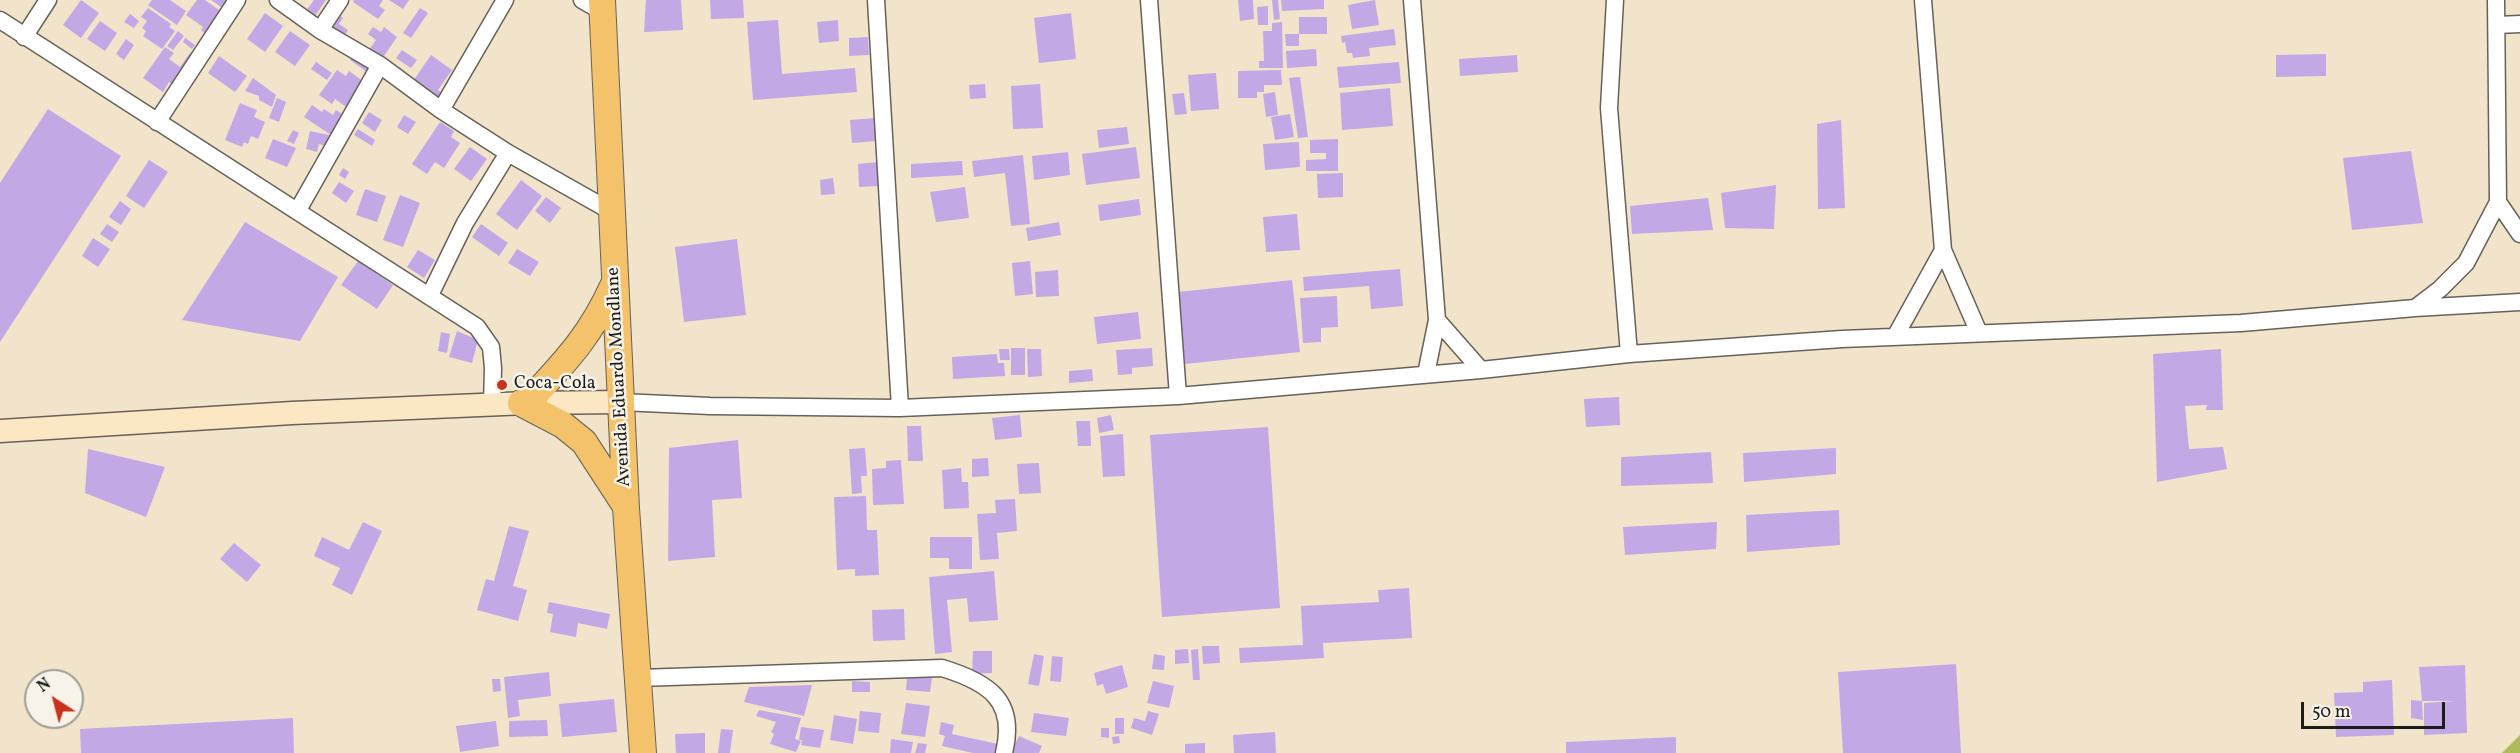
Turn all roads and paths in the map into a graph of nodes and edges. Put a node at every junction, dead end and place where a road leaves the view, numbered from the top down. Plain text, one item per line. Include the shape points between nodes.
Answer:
1 (48, 0) edge
2 (237, 0) edge
3 (278, 0) edge
4 (340, 0) edge
5 (506, 0) edge
6 (876, 0) edge
7 (1149, 0) edge
8 (1412, 0) edge
9 (1615, 0) edge
10 (1923, 0) edge
11 (2496, 0) edge
12 (596, 4) edge
13 (0, 20) edge
14 (2520, 24) edge
15 (2497, 25) junction
16 (320, 30) junction
17 (24, 37) junction
18 (380, 64) junction
19 (441, 110) junction
20 (157, 122) junction
21 (508, 153) junction
22 (2498, 202) junction
23 (298, 210) junction
24 (614, 213) junction
25 (2520, 234) edge
26 (1943, 250) junction
27 (615, 283) junction
28 (430, 296) junction
29 (2520, 302) edge
30 (2415, 308) junction
31 (1437, 320) junction
32 (1979, 333) junction
33 (1896, 335) junction
34 (1629, 354) junction
35 (1481, 370) junction
36 (1426, 374) junction
37 (1178, 396) junction
38 (621, 402) junction
39 (524, 403) junction
40 (492, 406) junction
41 (900, 408) junction
42 (0, 431) edge
43 (626, 508) junction
44 (639, 678) junction
45 (643, 753) edge
46 (1004, 753) edge

1 - 17 street
2 - 20 street
3 - 16 street
4 - 16 street
5 - 19 street
6 - 41 street
7 - 37 street
8 - 31 street
9 - 34 street via 1610,108
10 - 26 street
11 - 15 street
12 - 24 main road, Avenida Eduardo Mondlane
13 - 17 street
14 - 15 street
15 - 22 street
16 - 18 street
17 - 20 street
18 - 19 street
18 - 23 street
19 - 21 street
20 - 23 street
21 - 24 street
21 - 28 street via 465,223
22 - 25 street
22 - 30 street via 2466,263
23 - 28 street
24 - 27 main road, Avenida Eduardo Mondlane
26 - 32 street
26 - 33 street
27 - 38 main road, Avenida Eduardo Mondlane
27 - 39 main road via 584,340
28 - 40 street via 477,327 490,347
29 - 30 street
30 - 32 street via 2241,323
31 - 35 street
31 - 36 street
32 - 33 street
33 - 34 street
34 - 35 street
35 - 36 street
36 - 37 street
37 - 41 street
38 - 39 main road
38 - 41 street
38 - 43 main road, Avenida Eduardo Mondlane
39 - 40 main road
39 - 43 main road via 563,424 584,442
40 - 42 main road via 292,413
43 - 44 main road, Avenida Eduardo Mondlane
44 - 45 main road, Avenida Eduardo Mondlane
44 - 46 street via 942,668 973,677 993,694 1006,712 1008,736

